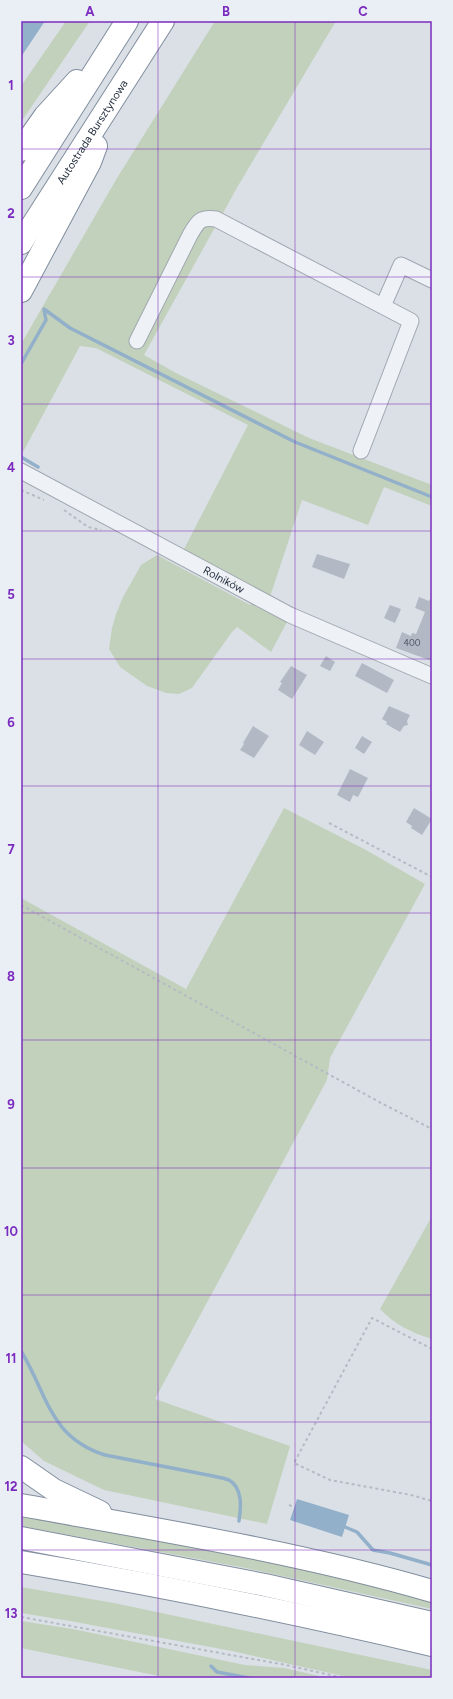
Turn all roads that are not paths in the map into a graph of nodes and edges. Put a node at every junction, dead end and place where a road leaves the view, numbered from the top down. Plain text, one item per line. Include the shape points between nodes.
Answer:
1 (163, 21) edge
2 (123, 28) edge
3 (119, 92) junction
4 (21, 150) edge
5 (21, 188) edge
6 (21, 243) edge
7 (432, 280) edge
8 (21, 291) edge
9 (383, 306) junction
10 (137, 340) dead end
11 (361, 451) dead end
12 (21, 472) edge
13 (432, 676) edge
14 (21, 1467) edge
15 (21, 1505) edge
16 (130, 1525) junction
17 (21, 1538) edge
18 (21, 1562) edge
19 (21, 1566) edge
20 (92, 1574) junction
21 (432, 1592) edge
22 (432, 1623) edge
23 (432, 1646) edge

1 - 3 highway, Autostrada Bursztynowa
2 - 4 highway via 45,116
2 - 5 highway
3 - 6 highway, Autostrada Bursztynowa
3 - 8 highway via 90,162
7 - 9 street via 400,265
9 - 10 street via 216,219 206,218 199,221 190,234
9 - 11 street via 411,321
12 - 13 street, Rolników via 290,615
14 - 16 highway via 54,1490
15 - 16 highway
16 - 21 highway via 291,1555
17 - 22 highway via 265,1585
18 - 20 highway
19 - 20 highway
20 - 23 highway via 289,1613

